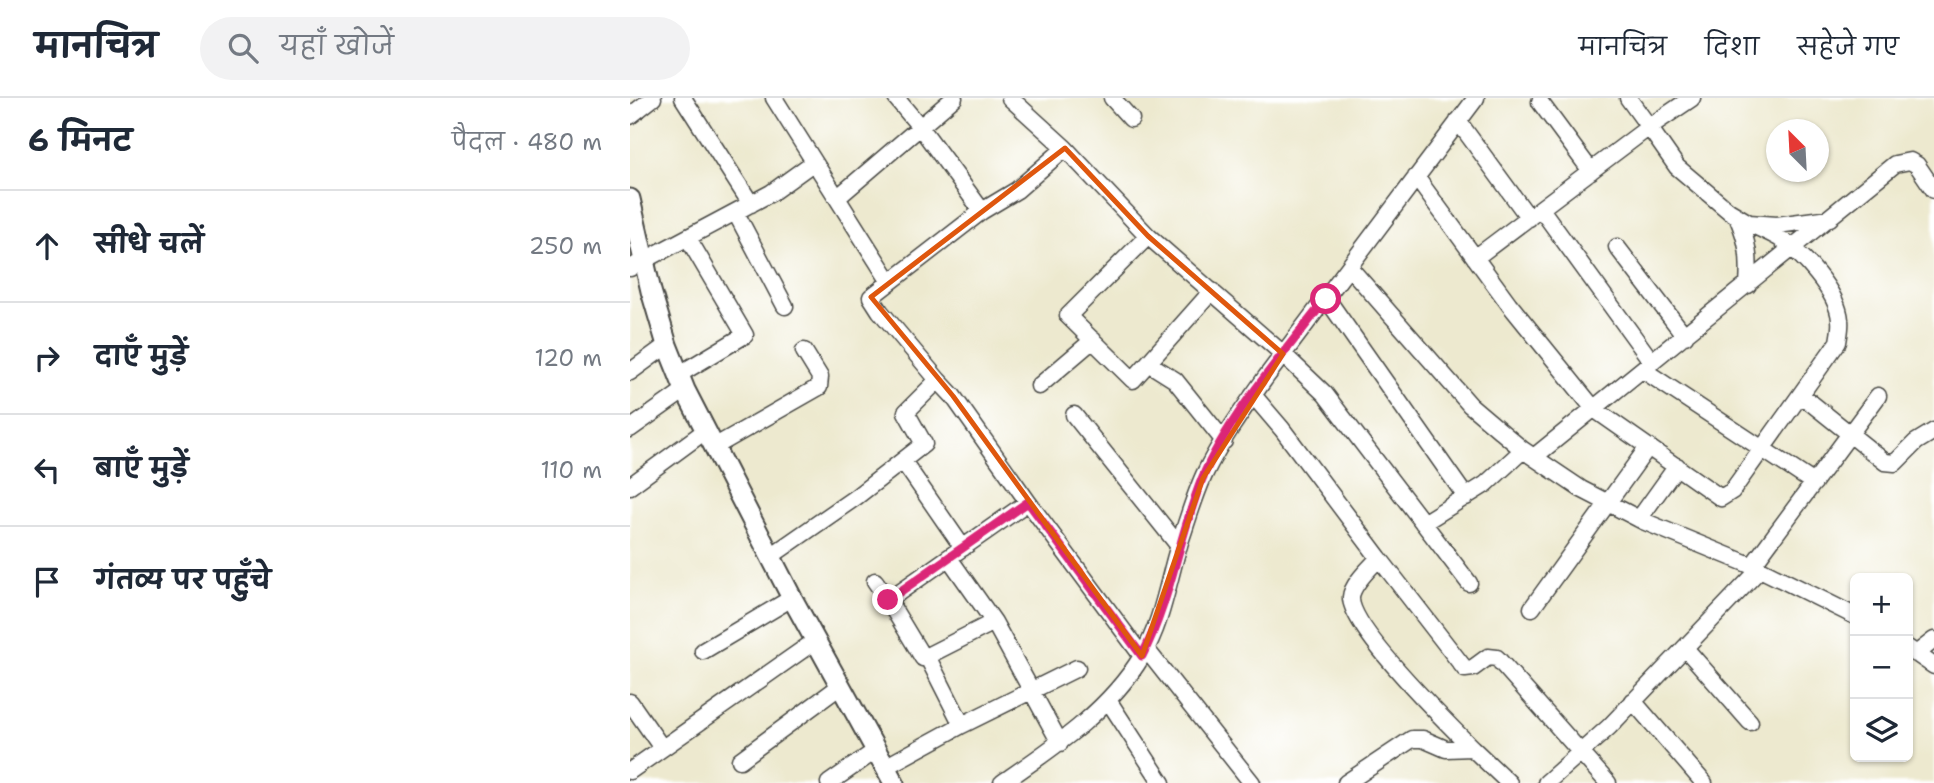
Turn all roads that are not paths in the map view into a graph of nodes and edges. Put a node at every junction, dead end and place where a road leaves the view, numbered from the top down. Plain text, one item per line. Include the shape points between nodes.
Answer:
1 (653, 98) edge
2 (683, 98) edge
3 (775, 98) edge
4 (897, 98) edge
5 (954, 98) edge
6 (1010, 98) edge
7 (1112, 98) edge
8 (1476, 98) edge
9 (1628, 98) edge
10 (1692, 98) edge
11 (1540, 102) dead end
12 (630, 116) edge
13 (1131, 120) dead end
14 (1458, 121) junction
15 (1649, 127) junction
16 (921, 128) junction
17 (1065, 148) junction
18 (814, 162) junction
19 (1591, 171) junction
20 (1416, 177) junction
21 (1934, 190) edge
22 (837, 198) junction
23 (630, 199) edge
24 (751, 204) junction
25 (982, 211) junction
26 (736, 213) junction
27 (1535, 213) junction
28 (1832, 217) junction
29 (1743, 219) junction
30 (1148, 236) junction
31 (688, 237) junction
32 (1618, 247) dead end
33 (1794, 248) junction
34 (1475, 258) junction
35 (637, 263) edge
36 (1350, 268) junction
37 (890, 282) junction
38 (1748, 285) junction
39 (1212, 291) junction
40 (1326, 299) junction
41 (785, 306) dead end
42 (1685, 336) junction
43 (1093, 340) junction
44 (667, 345) junction
45 (804, 351) dead end
46 (1283, 354) junction
47 (1148, 363) junction
48 (1647, 366) junction
49 (630, 372) edge
50 (938, 380) junction
51 (681, 382) junction
52 (1039, 386) dead end
53 (1253, 395) junction
54 (1801, 395) junction
55 (1878, 396) dead end
56 (1594, 409) junction
57 (1074, 415) dead end
58 (630, 429) edge
59 (1934, 431) edge
60 (1851, 433) junction
61 (710, 439) junction
62 (1224, 441) junction
63 (1648, 447) junction
64 (1762, 449) junction
65 (1529, 453) junction
66 (903, 461) junction
67 (1676, 466) junction
68 (1814, 483) junction
69 (630, 486) edge
70 (1466, 497) junction
71 (1028, 502) junction
72 (1608, 503) junction
73 (1639, 519) junction
74 (1423, 523) junction
75 (1179, 546) junction
76 (956, 553) junction
77 (771, 556) junction
78 (1379, 558) junction
79 (1756, 568) junction
80 (875, 581) dead end
81 (1469, 583) dead end
82 (792, 598) junction
83 (888, 600) junction
84 (1532, 608) dead end
85 (1850, 614) edge
86 (994, 622) junction
87 (1934, 640) edge
88 (815, 641) junction
89 (1685, 648) junction
90 (1913, 650) edge
91 (703, 651) dead end
92 (1913, 652) edge
93 (1144, 653) junction
94 (927, 656) junction
95 (1934, 666) edge
96 (1077, 668) dead end
97 (839, 687) junction
98 (1032, 690) junction
99 (1108, 700) junction
100 (1633, 701) junction
101 (630, 702) edge
102 (1750, 722) dead end
103 (962, 725) junction
104 (1060, 743) junction
105 (662, 748) junction
106 (1472, 748) junction
107 (1580, 752) junction
108 (740, 760) dead end
109 (885, 767) edge
110 (630, 771) edge
111 (829, 783) edge
112 (1002, 783) edge
113 (1162, 783) edge
114 (1252, 783) edge
115 (1346, 783) edge
116 (1509, 783) edge
117 (1546, 783) edge
118 (1608, 783) edge
119 (1704, 783) edge

1 - 12 street
2 - 24 street
3 - 18 street
4 - 16 street
5 - 16 street
6 - 17 street
7 - 13 street
8 - 14 street
9 - 15 street
10 - 15 street
11 - 19 street
14 - 20 street
14 - 27 street
15 - 19 street
15 - 29 street via 1677,167
16 - 22 street
16 - 25 street
17 - 25 street via 1017,190
17 - 30 street
18 - 22 street
18 - 24 street
19 - 27 street
20 - 34 street
20 - 36 street
21 - 28 street via 1917,165 1902,161
22 - 37 street
23 - 35 main road
24 - 26 street
25 - 37 street
26 - 31 street
26 - 41 street
27 - 34 street
27 - 48 street
28 - 29 street via 1777,225
28 - 33 street
29 - 33 street
29 - 38 street
30 - 39 street
30 - 43 street via 1068,316
31 - 35 street
31 - 51 street via 746,335
32 - 42 street
33 - 38 street
33 - 54 street via 1820,277 1840,319 1838,342
34 - 56 street
35 - 44 main road
36 - 40 street
36 - 65 street via 1470,405
37 - 50 street via 871,298
38 - 42 street
39 - 46 street
39 - 47 street
40 - 46 street
40 - 70 street
42 - 48 street
43 - 47 street via 1133,380
43 - 52 street
44 - 49 street
44 - 51 main road
45 - 61 street via 820,377 819,387
46 - 53 street
46 - 74 street via 1325,394
47 - 62 street via 1175,380
48 - 56 street
48 - 64 street
50 - 66 street via 906,412 924,444
50 - 71 street
51 - 58 street
51 - 61 main road
53 - 62 street
53 - 78 street
54 - 60 street
54 - 64 street
55 - 60 street
56 - 63 street
56 - 65 street
57 - 75 street
59 - 60 street via 1895,463 1885,462
60 - 68 street
61 - 69 street
61 - 77 main road
62 - 75 street via 1203,478
63 - 67 street
63 - 72 street
64 - 67 street via 1721,499
64 - 68 street
65 - 70 street
65 - 72 street
66 - 76 street
66 - 77 street
67 - 73 street
68 - 79 street
70 - 74 street
71 - 76 street
71 - 93 street
72 - 73 street
72 - 84 street
73 - 79 street
74 - 81 street
75 - 93 street
76 - 83 street
76 - 86 street
77 - 82 main road
78 - 106 street via 1356,584 1350,596 1352,605 1384,656
78 - 107 street via 1465,669 1489,657 1497,659
79 - 85 street
79 - 89 street
80 - 83 street
82 - 88 main road
82 - 91 street
83 - 94 street via 923,658
86 - 94 street
86 - 98 street
87 - 90 street
88 - 97 main road
88 - 105 street
89 - 100 street
89 - 102 street
92 - 95 street
93 - 99 street
93 - 114 street
94 - 103 street
96 - 98 street
97 - 108 street
97 - 109 main road
98 - 103 street
98 - 104 street
99 - 104 street
99 - 113 street
100 - 107 street
100 - 119 street
101 - 105 street
103 - 109 street
104 - 112 street
105 - 110 street
106 - 115 street via 1446,749 1412,739
106 - 116 street
107 - 117 street
107 - 118 street
109 - 111 street

